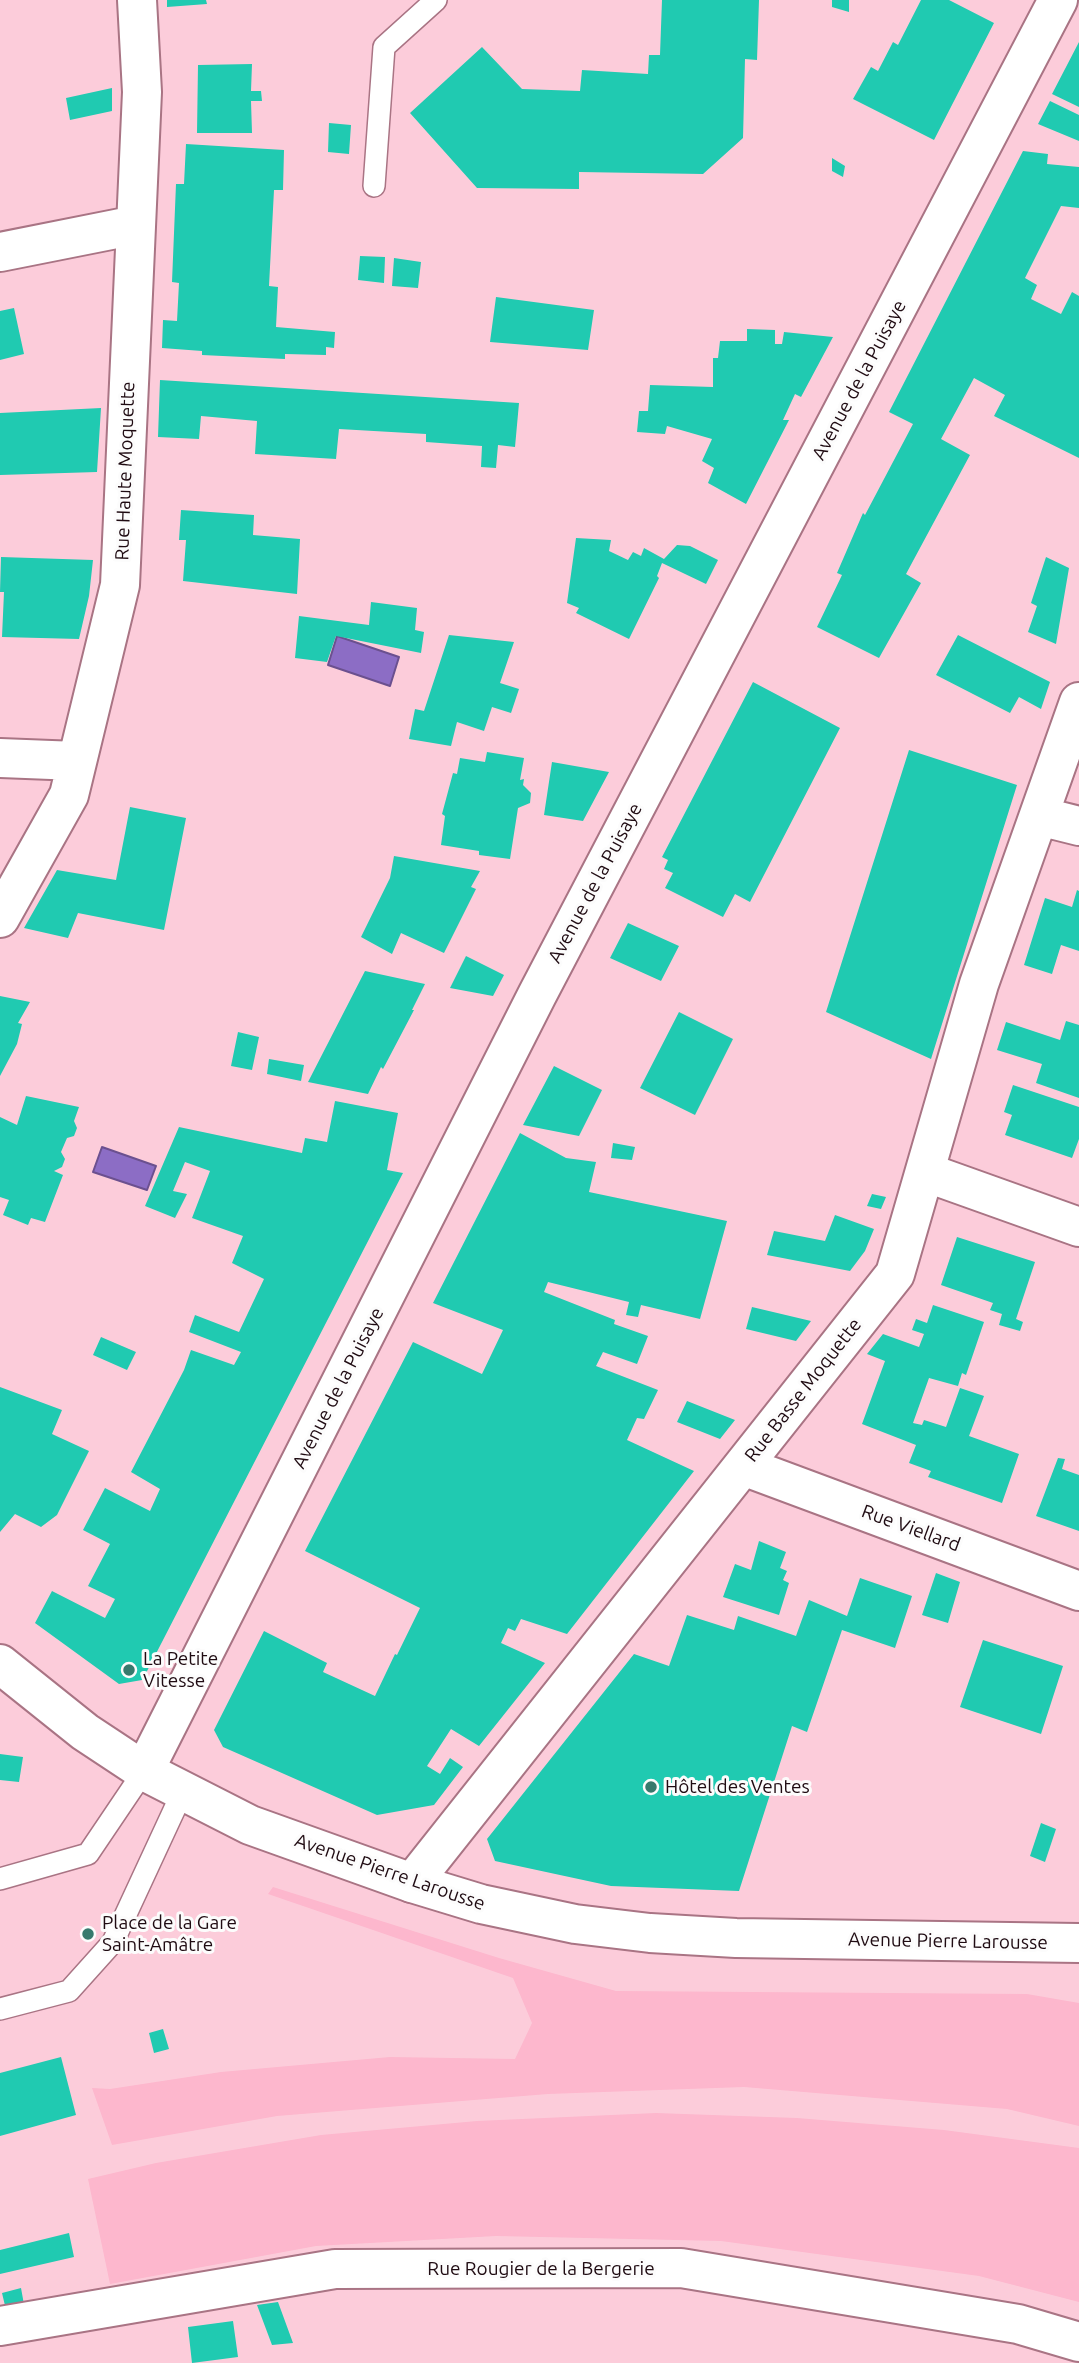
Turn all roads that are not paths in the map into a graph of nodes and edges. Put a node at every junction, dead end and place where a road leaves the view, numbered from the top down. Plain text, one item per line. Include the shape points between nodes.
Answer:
1 (137, 0) edge
2 (436, 0) edge
3 (1058, 0) edge
4 (374, 187) dead end
5 (136, 225) junction
6 (0, 251) edge
7 (1079, 702) edge
8 (0, 758) edge
9 (77, 761) junction
10 (1039, 816) junction
11 (1079, 826) edge
12 (0, 918) edge
13 (925, 1172) junction
14 (1079, 1227) edge
15 (743, 1466) junction
16 (1079, 1591) edge
17 (0, 1664) edge
18 (144, 1771) junction
19 (183, 1791) junction
20 (0, 1879) edge
21 (412, 1883) junction
22 (1079, 1943) edge
23 (0, 2009) edge
24 (0, 2326) edge
25 (1079, 2342) edge

1 - 5 street, Rue Haute Moquette via 142,92
2 - 4 lane via 384,47
3 - 18 street, Avenue de la Puisaye via 537,995
5 - 6 street
5 - 9 street, Rue Haute Moquette via 120,585
7 - 10 street, Rue Basse Moquette
8 - 9 street
9 - 12 street, Rue Haute Moquette via 69,795
10 - 11 street
10 - 13 street, Rue Basse Moquette via 979,984
13 - 14 street
13 - 15 street, Rue Basse Moquette via 895,1274
15 - 16 street, Rue Viellard
15 - 21 street, Rue Basse Moquette
17 - 18 street, Avenue Pierre Larousse via 85,1732
18 - 19 street, Avenue Pierre Larousse
18 - 20 lane via 88,1854
19 - 21 street, Avenue Pierre Larousse via 250,1825
19 - 23 lane via 113,1942 69,1991
21 - 22 street, Avenue Pierre Larousse via 481,1905 650,1933
24 - 25 street, Rue Rougier de la Bergerie via 335,2269 681,2269 1018,2324

